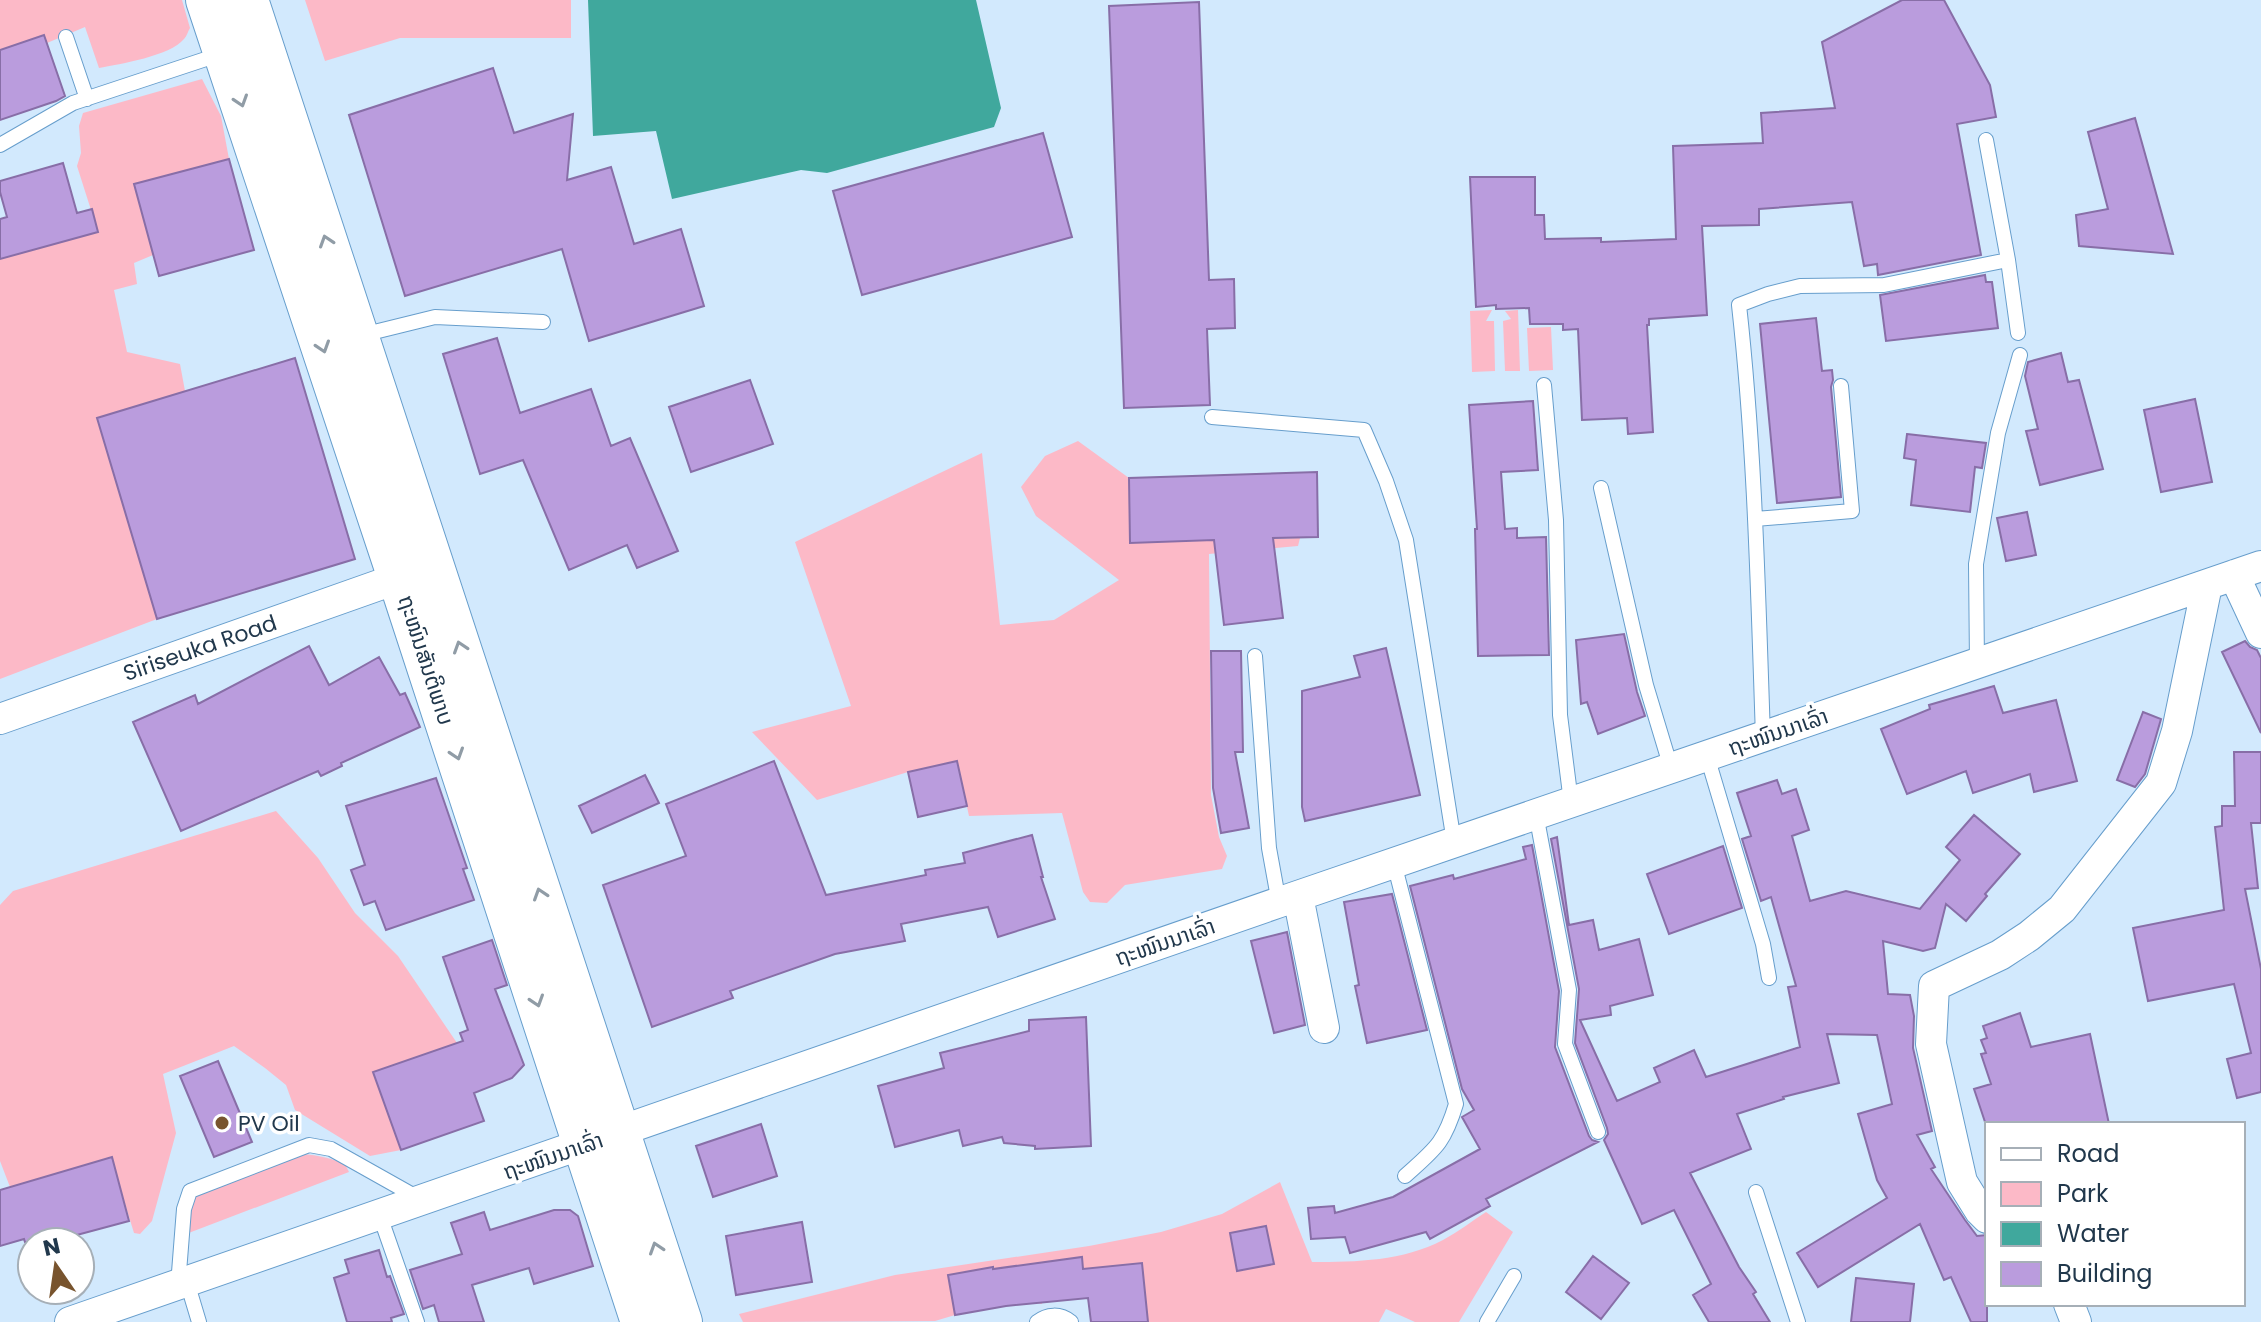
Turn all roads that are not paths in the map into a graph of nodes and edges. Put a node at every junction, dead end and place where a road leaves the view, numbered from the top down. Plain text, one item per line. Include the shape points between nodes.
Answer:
1 (207, 0) edge
2 (247, 0) edge
3 (66, 37) dead end
4 (225, 53) junction
5 (87, 99) junction
6 (1986, 140) dead end
7 (0, 145) edge
8 (2008, 260) junction
9 (543, 322) dead end
10 (2018, 333) dead end
11 (358, 336) junction
12 (2020, 355) dead end
13 (1544, 385) dead end
14 (1841, 386) dead end
15 (1212, 417) dead end
16 (1601, 488) dead end
17 (1755, 519) junction
18 (2234, 575) edge
19 (399, 578) junction
20 (2261, 633) edge
21 (1255, 656) dead end
22 (1977, 665) junction
23 (0, 719) edge
24 (1763, 737) junction
25 (1707, 756) junction
26 (1671, 768) junction
27 (1571, 802) junction
28 (1536, 814) junction
29 (1454, 842) junction
30 (1394, 863) junction
31 (1288, 899) junction
32 (1769, 978) dead end
33 (1324, 1028) dead end
34 (1598, 1132) dead end
35 (601, 1140) junction
36 (1405, 1176) dead end
37 (1756, 1192) dead end
38 (424, 1201) junction
39 (380, 1216) junction
40 (1985, 1216) edge
41 (1514, 1276) dead end
42 (183, 1284) junction
43 (70, 1322) edge
44 (199, 1322) edge
45 (417, 1322) edge
46 (642, 1322) edge
47 (681, 1322) edge
48 (1037, 1322) edge
49 (1071, 1322) edge
50 (1487, 1322) edge
51 (1798, 1322) edge

1 - 4 street, ຖະໜົນສັນຕິພາບ
11 -> 2 street, ຖະໜົນສັນຕິພາບ
3 - 5 lane
4 - 5 lane
4 -> 19 street, ຖະໜົນສັນຕິພາບ
5 - 7 lane
6 - 8 lane
8 - 10 lane
8 - 17 lane via 1884,285 1800,286 1739,305
9 - 11 lane via 435,317
35 -> 11 street, ຖະໜົນສັນຕິພາບ
12 - 22 lane via 1998,433 1976,564
13 - 27 lane via 1556,520 1560,715
14 - 17 lane via 1852,511
15 - 29 lane via 1364,430 1406,540
16 - 26 lane via 1646,685
17 - 24 lane
18 - 20 street
18 - 22 street, ຖະໜົນນາເລົ່າ
18 - 40 street via 2161,783 2062,909 2000,955 1934,986 1931,1044 1962,1182
19 - 23 street, Siriseuka Road
19 -> 35 street, ຖະໜົນສັນຕິພາບ
21 - 31 lane via 1269,848
22 - 24 street, ຖະໜົນນາເລົ່າ
24 - 25 street, ຖະໜົນນາເລົ່າ
25 - 26 street, ຖະໜົນນາເລົ່າ
25 - 32 lane
26 - 27 street, ຖະໜົນນາເລົ່າ
27 - 28 street, ຖະໜົນນາເລົ່າ
28 - 29 street, ຖະໜົນນາເລົ່າ
28 - 34 lane via 1569,990 1565,1044
29 - 30 street, ຖະໜົນນາເລົ່າ
30 - 31 street, ຖະໜົນນາເລົ່າ
30 - 36 lane via 1456,1104 1438,1146
31 - 33 street
31 - 35 street, ຖະໜົນນາເລົ່າ
35 - 38 street, ຖະໜົນນາເລົ່າ
35 - 46 street, ຖະໜົນສັນຕິພາບ
47 -> 35 street, ຖະໜົນສັນຕິພາບ
37 - 51 lane
38 - 39 street, ຖະໜົນນາເລົ່າ
38 - 42 lane via 331,1149 309,1145 190,1191 184,1209
39 - 42 street, ຖະໜົນນາເລົ່າ
39 - 45 lane
41 - 50 lane
42 - 43 street, ຖະໜົນນາເລົ່າ
42 - 44 lane
48 - 49 lane via 1051,1315

